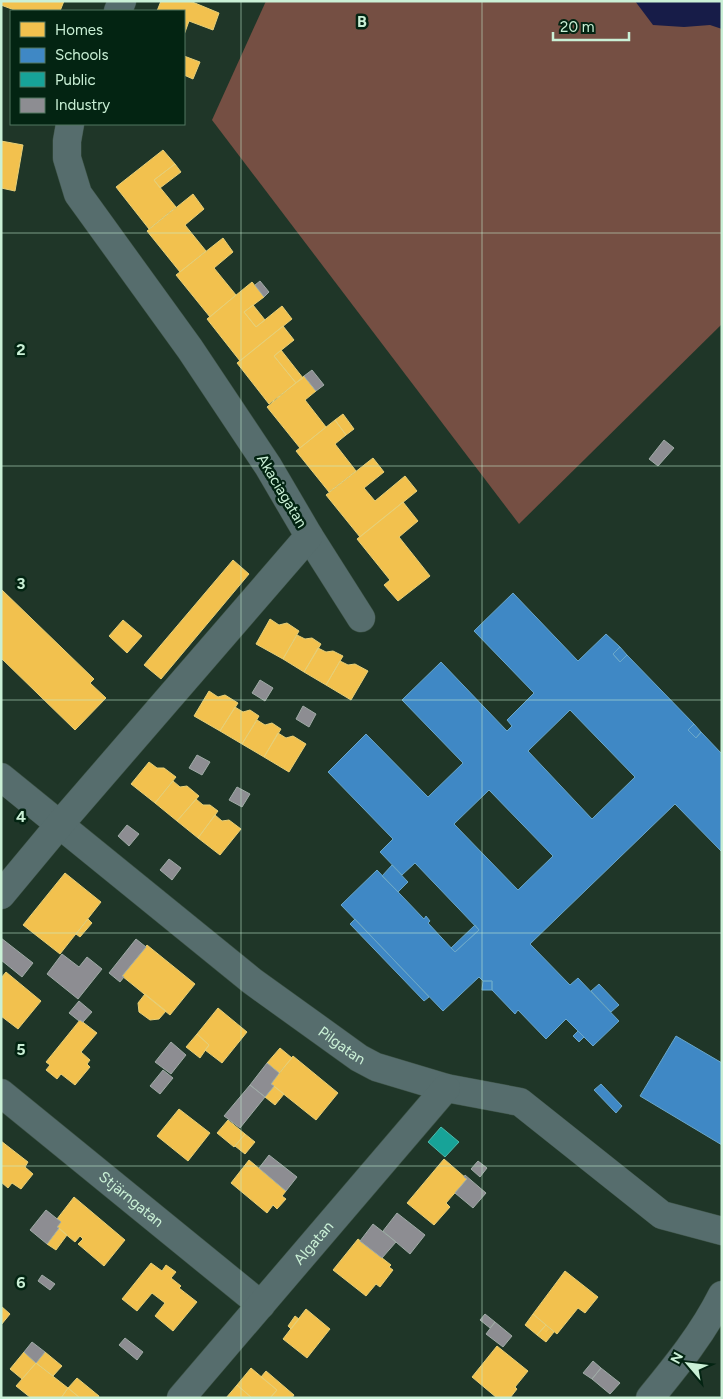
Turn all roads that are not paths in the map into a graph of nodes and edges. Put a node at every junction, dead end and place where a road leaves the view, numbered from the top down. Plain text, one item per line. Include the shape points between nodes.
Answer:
1 (70, 125) edge
2 (309, 536) junction
3 (361, 618) dead end
4 (1, 777) edge
5 (60, 824) junction
6 (1, 896) edge
7 (446, 1088) junction
8 (1, 1093) edge
9 (722, 1231) edge
10 (722, 1295) edge
11 (261, 1305) junction
12 (181, 1398) edge
13 (650, 1398) edge

1 - 2 street, Akaciagatan via 67,158 78,194 190,349 268,466
2 - 3 street
2 - 5 street, Akaciagatan
4 - 5 street, Pilgatan
5 - 6 street, Akaciagatan
5 - 7 street, Pilgatan via 252,981 359,1058 376,1067
7 - 9 street, Pilgatan via 520,1102 662,1215
7 - 11 street, Algatan
8 - 11 street, Stjärngatan
10 - 13 street via 689,1351
11 - 12 street, Algatan

